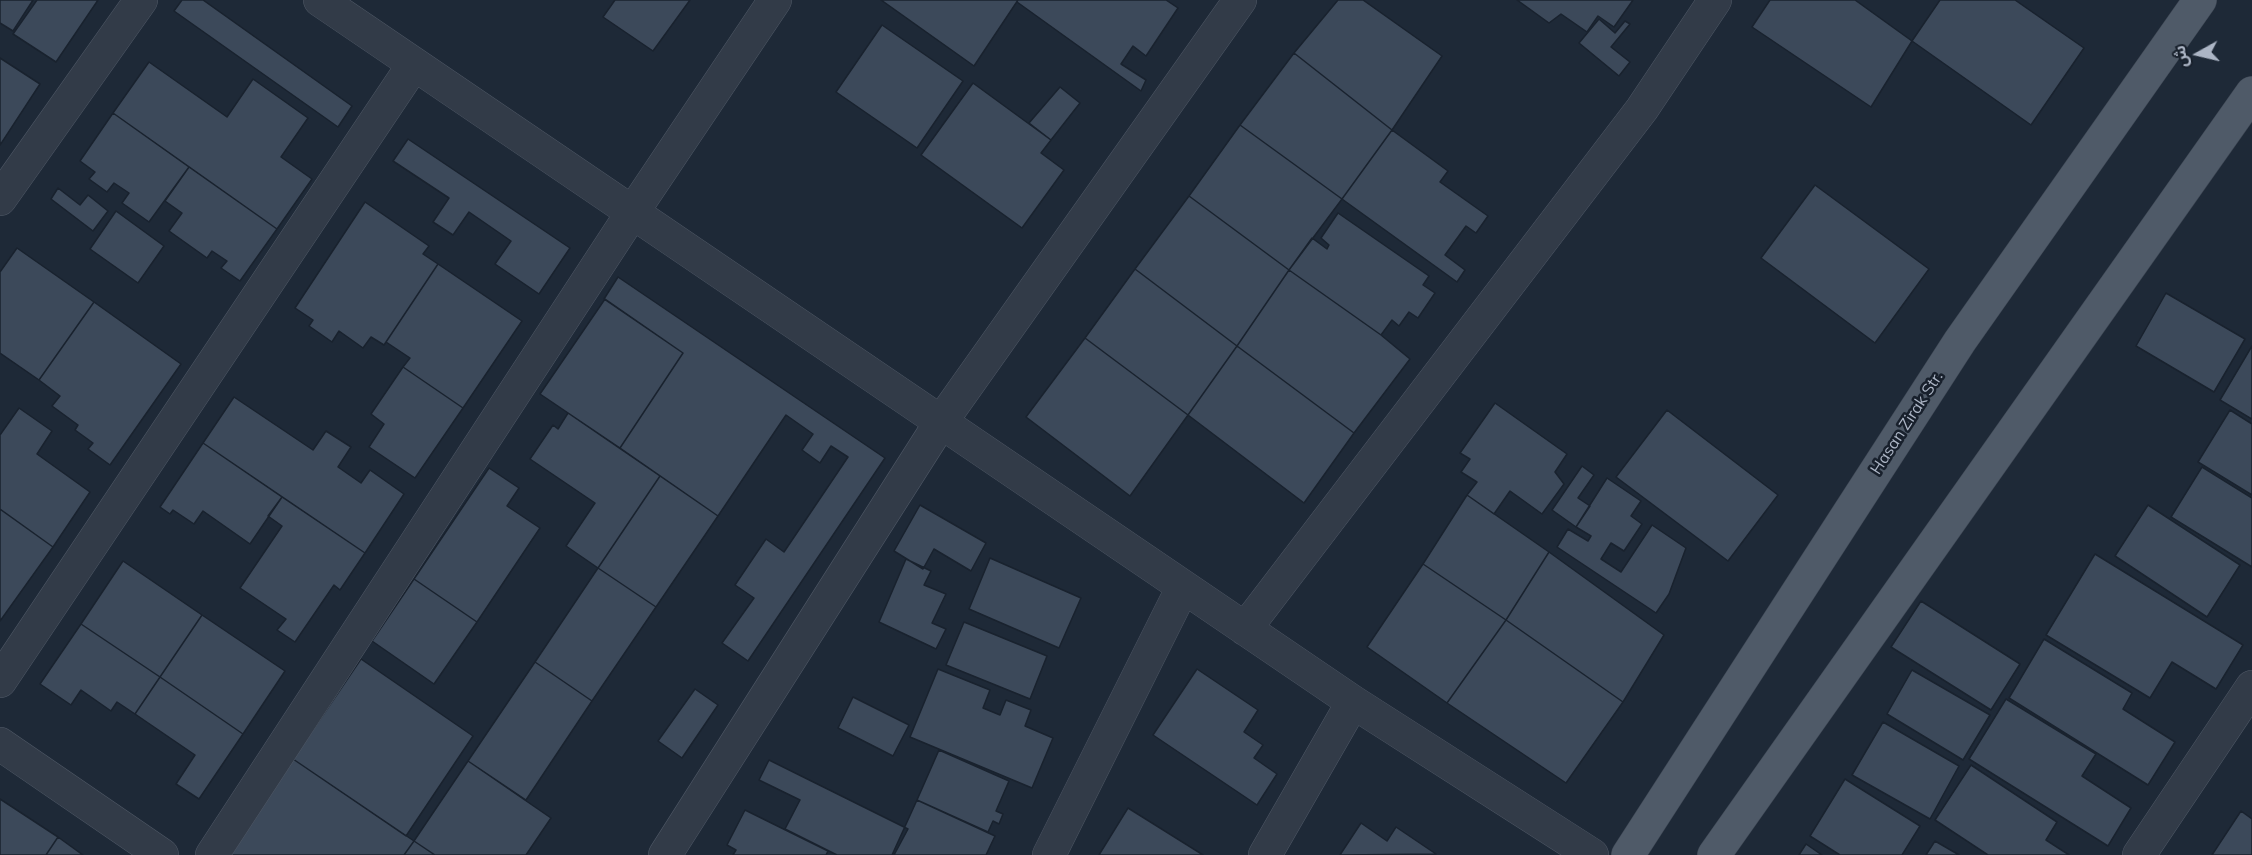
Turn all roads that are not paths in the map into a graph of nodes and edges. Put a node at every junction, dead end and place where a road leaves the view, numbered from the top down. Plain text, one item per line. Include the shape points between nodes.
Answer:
1 (141, 0) edge
2 (320, 0) edge
3 (775, 0) edge
4 (1240, 0) edge
5 (1715, 0) edge
6 (2200, 0) edge
7 (414, 64) junction
8 (2252, 93) edge
9 (0, 199) edge
10 (632, 213) junction
11 (941, 422) junction
12 (1183, 587) junction
13 (1245, 629) junction
14 (0, 681) edge
15 (2252, 687) edge
16 (1353, 702) junction
17 (0, 744) edge
18 (162, 855) edge
19 (212, 855) edge
20 (665, 855) edge
21 (1049, 855) edge
22 (1265, 855) edge
23 (1593, 855) edge
24 (1628, 855) edge
25 (1714, 855) edge
26 (2139, 855) edge

1 - 9 street
2 - 7 street
3 - 10 street
4 - 11 street
5 - 13 street via 1642,109
6 - 24 main road, Hasan Zirak Str. via 1960,341
7 - 10 street
7 - 14 street
8 - 25 main road
10 - 11 street
10 - 19 street
11 - 12 street
11 - 20 street
12 - 13 street
12 - 21 street
13 - 16 street
15 - 26 street
16 - 22 street
16 - 23 street
17 - 18 street

